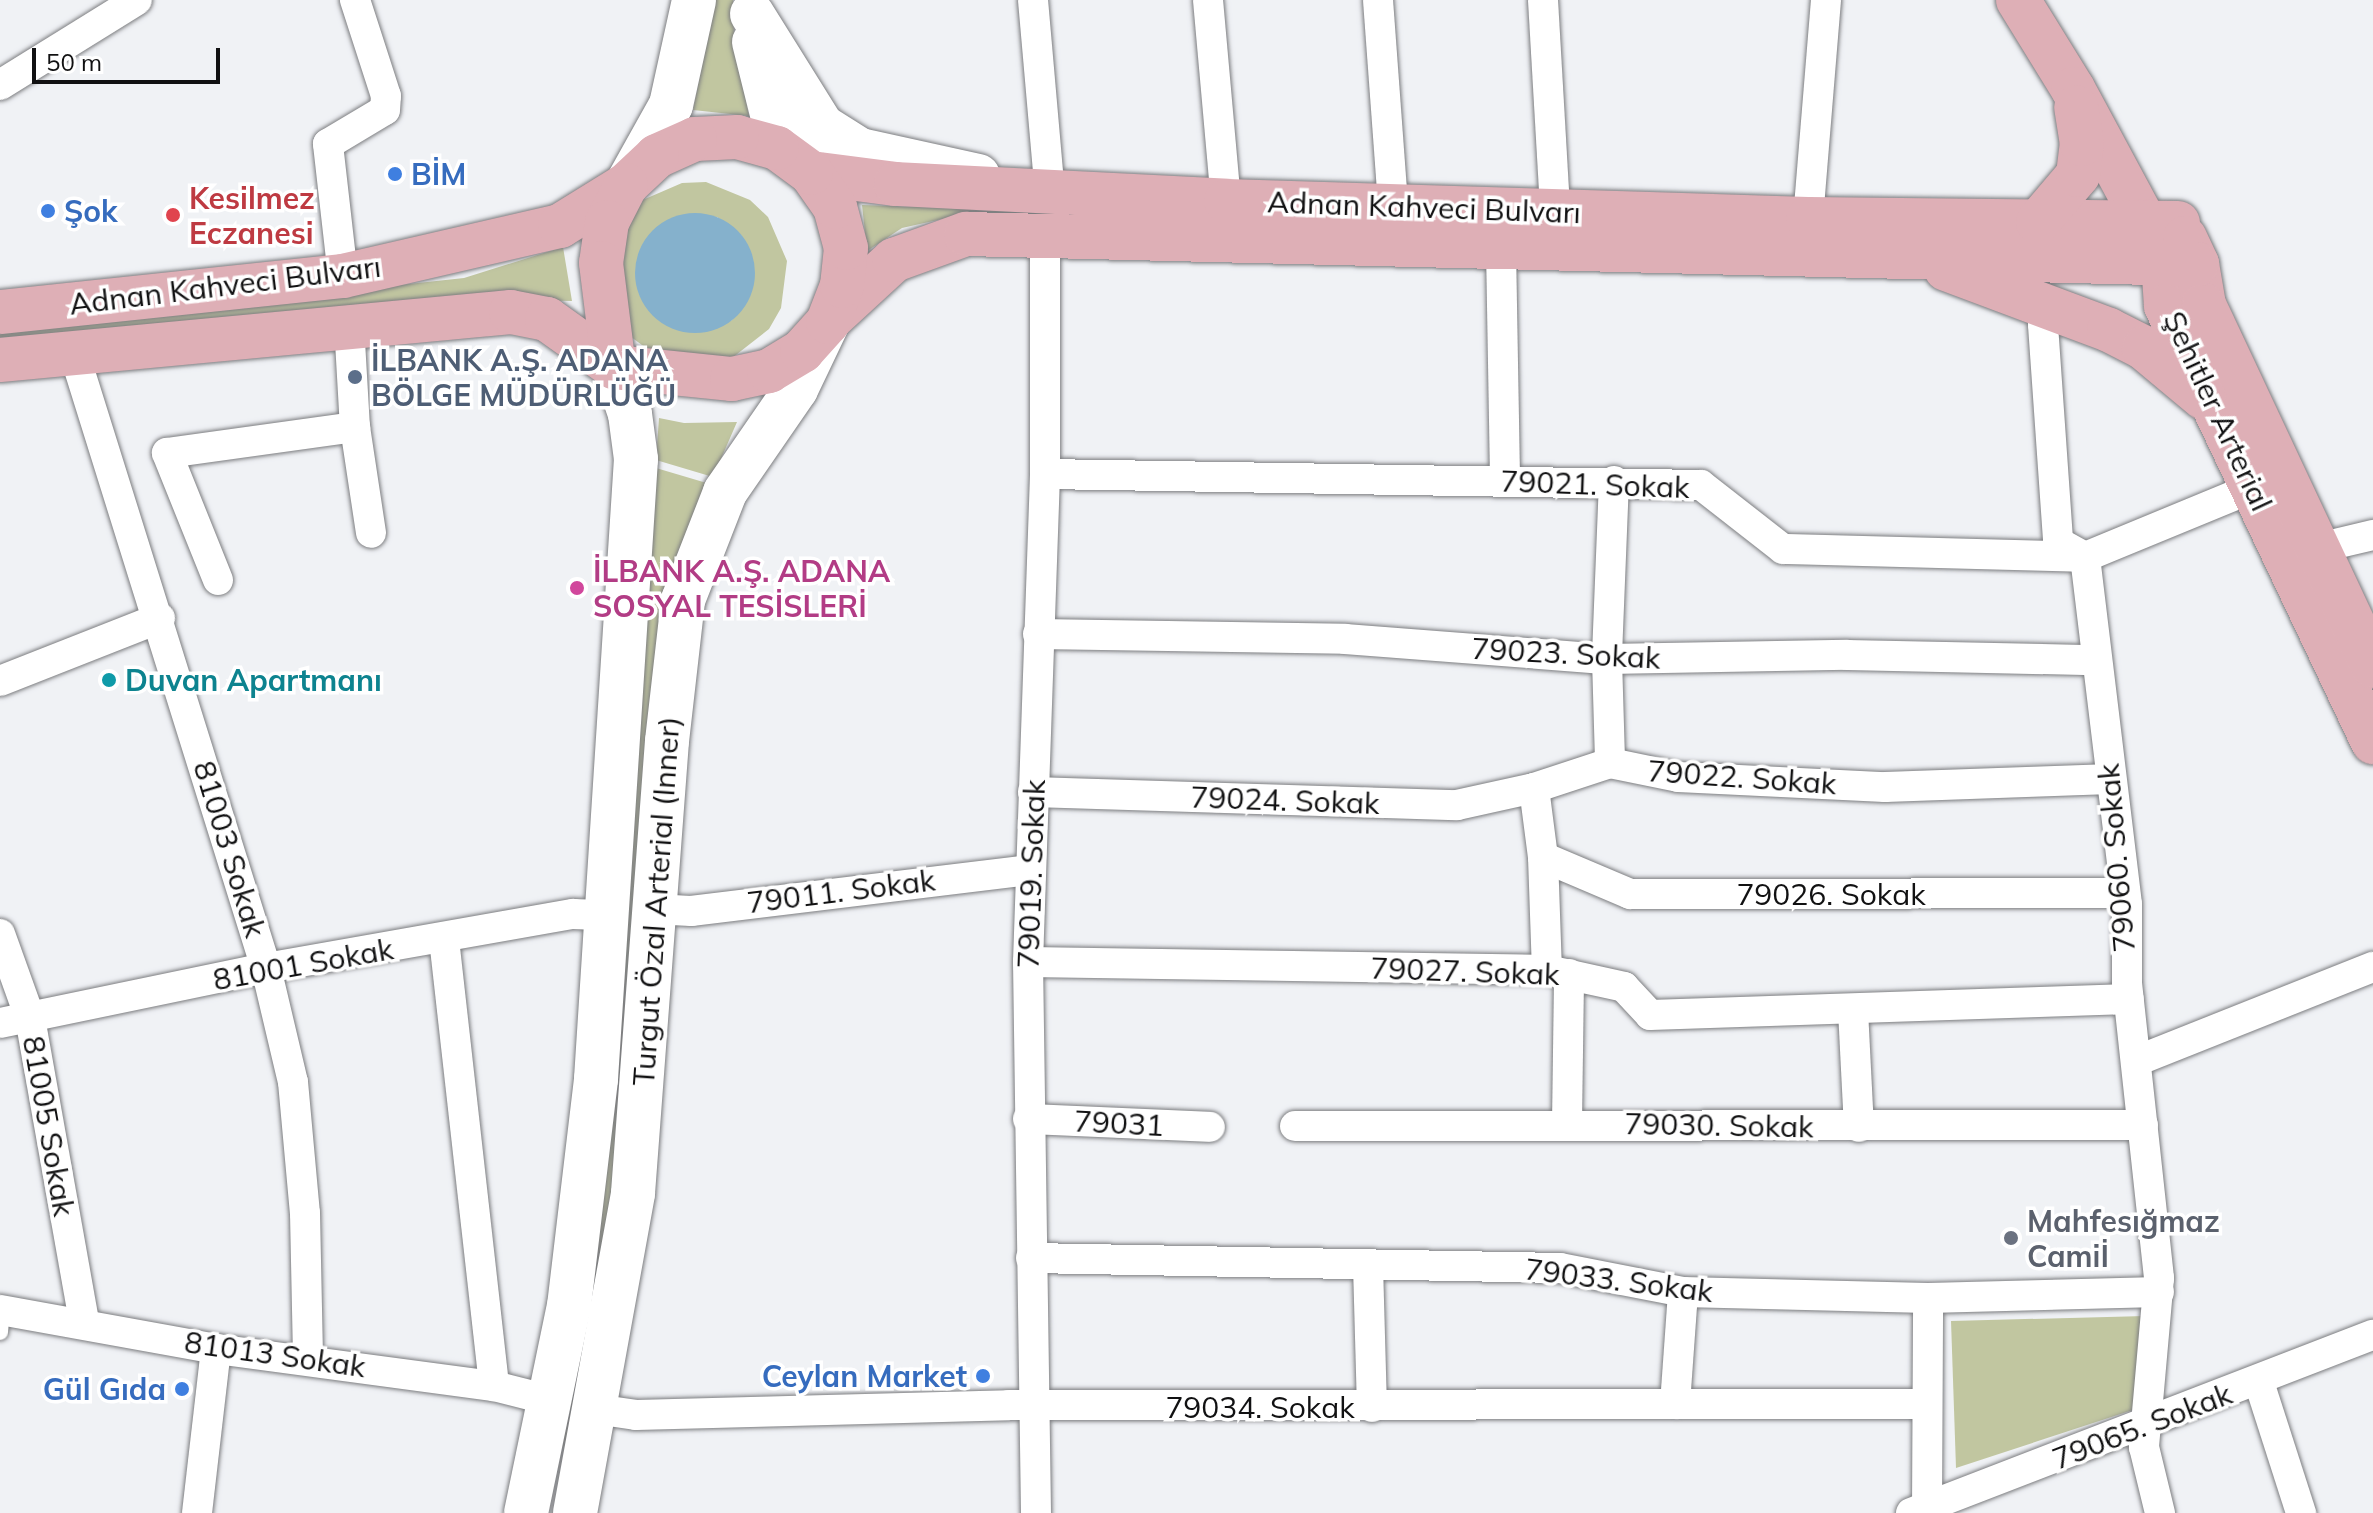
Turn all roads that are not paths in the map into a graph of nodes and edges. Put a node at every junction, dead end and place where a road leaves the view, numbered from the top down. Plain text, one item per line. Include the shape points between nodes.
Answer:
1 (137, 0) edge
2 (355, 0) edge
3 (694, 0) edge
4 (1033, 0) edge
5 (1208, 0) edge
6 (1378, 0) edge
7 (1543, 0) edge
8 (1826, 0) edge
9 (2018, 0) edge
10 (2046, 0) edge
11 (752, 7) edge
12 (0, 85) edge
13 (2073, 89) junction
14 (811, 173) junction
15 (626, 185) junction
16 (1050, 193) junction
17 (1226, 201) junction
18 (1393, 204) junction
19 (1555, 210) junction
20 (1808, 219) junction
21 (2038, 222) junction
22 (1045, 235) junction
23 (2170, 242) junction
24 (1501, 248) junction
25 (1919, 258) junction
26 (343, 276) junction
27 (2047, 309) junction
28 (0, 312) edge
29 (828, 322) junction
30 (349, 324) junction
31 (74, 353) junction
32 (0, 360) edge
33 (614, 367) junction
34 (2218, 410) junction
35 (355, 427) junction
36 (1045, 474) junction
37 (1505, 480) junction
38 (1614, 481) junction
39 (2255, 487) junction
40 (371, 533) dead end
41 (2373, 535) edge
42 (2318, 548) junction
43 (2085, 557) junction
44 (218, 580) dead end
45 (160, 618) junction
46 (1038, 634) junction
47 (1607, 659) junction
48 (2095, 660) junction
49 (2373, 666) edge
50 (0, 681) edge
51 (2373, 742) edge
52 (1610, 763) junction
53 (2110, 779) junction
54 (1534, 788) junction
55 (1033, 792) junction
56 (1543, 857) junction
57 (1029, 870) junction
58 (2125, 893) junction
59 (653, 909) junction
60 (606, 915) junction
61 (0, 934) edge
62 (444, 939) junction
63 (1028, 962) junction
64 (2373, 967) edge
65 (266, 968) junction
66 (1558, 972) junction
67 (2129, 999) junction
68 (1853, 1010) junction
69 (15, 1021) edge
70 (2139, 1060) junction
71 (1028, 1119) junction
72 (1567, 1123) junction
73 (2143, 1125) junction
74 (1295, 1126) dead end
75 (1210, 1127) dead end
76 (1859, 1127) junction
77 (1031, 1258) junction
78 (1368, 1265) junction
79 (1683, 1292) junction
80 (2159, 1292) junction
81 (1928, 1298) junction
82 (1, 1317) edge
83 (84, 1322) junction
84 (2373, 1335) edge
85 (216, 1349) junction
86 (308, 1359) junction
87 (2259, 1382) junction
88 (494, 1386) junction
89 (549, 1400) junction
90 (1675, 1404) junction
91 (1927, 1404) junction
92 (1035, 1406) junction
93 (1372, 1407) junction
94 (595, 1409) junction
95 (2148, 1422) junction
96 (1919, 1512) edge
97 (197, 1513) edge
98 (526, 1513) edge
99 (575, 1513) edge
100 (1036, 1513) edge
101 (2160, 1513) edge
102 (2301, 1513) edge

1 - 12 street
2 - 26 street via 386,96 385,110 328,144
3 - 15 main road via 671,105
4 - 16 street
5 - 17 street
6 - 18 street
7 - 19 street
8 - 20 street
9 - 13 main road, Şehitler Arterial
10 - 23 main road, Şehitler Arterial
11 - 14 main road via 752,35 773,118
11 - 16 main road via 822,126 860,150
13 - 21 main road via 2082,144 2078,175
13 - 23 main road, Şehitler Arterial
14 - 15 main road via 777,148 737,137 695,139 657,156
14 - 16 main road, Adnan Kahveci Bulvarı
14 - 29 main road via 835,207 846,248 842,286
15 - 26 main road, Adnan Kahveci Bulvarı via 560,226
15 - 33 main road via 607,222 601,263
16 - 17 main road, Adnan Kahveci Bulvarı
17 - 18 main road, Adnan Kahveci Bulvarı
18 - 19 main road, Adnan Kahveci Bulvarı
19 - 20 main road, Adnan Kahveci Bulvarı
20 - 21 main road, Adnan Kahveci Bulvarı
21 - 23 main road
22 - 24 main road, Adnan Kahveci Bulvarı
22 - 29 main road, Adnan Kahveci Bulvarı via 966,234 902,257
22 - 36 street, 79019. Sokak
23 - 25 main road
23 - 34 main road, Şehitler Arterial via 2166,306
23 - 42 main road, Şehitler Arterial
24 - 25 main road, Adnan Kahveci Bulvarı
24 - 37 street
25 - 27 main road
26 - 28 main road, Adnan Kahveci Bulvarı
27 - 34 main road via 2144,348
27 - 43 street via 2043,325 2058,542
29 - 33 main road via 802,351 769,371 732,379
29 - 59 main road, Turgut Özal Arterial (Inner) via 796,389 725,492 689,580 674,666
30 - 31 main road, Adnan Kahveci Bulvarı
30 - 33 main road, Adnan Kahveci Bulvarı via 511,312 547,319
30 - 35 street
31 - 32 main road, Adnan Kahveci Bulvarı
31 - 45 street, 81003 Sokak
33 - 60 main road, Turgut Özal Arterial (Inner) via 630,414 636,459
34 - 39 main road, Şehitler Arterial
35 - 40 street
35 - 44 street via 167,453
36 - 37 street, 79021. Sokak
36 - 46 street, 79019. Sokak
37 - 38 street, 79021. Sokak
38 - 43 street, 79021. Sokak via 1701,485 1783,549
38 - 47 street, 79022. Sokak
39 - 43 street, 79021. Sokak
39 - 51 main road, Şehitler Arterial
41 - 42 street
42 - 49 main road, Şehitler Arterial
43 - 48 street, 79060. Sokak
45 - 50 street
45 - 65 street, 81003 Sokak
46 - 47 street, 79023. Sokak via 1345,639
46 - 55 street, 79019. Sokak
47 - 48 street, 79023. Sokak via 1847,655
47 - 52 street, 79022. Sokak
48 - 53 street, 79060. Sokak
52 - 53 street, 79022. Sokak via 1678,777 1885,787
52 - 54 street, 79024. Sokak
53 - 58 street, 79060. Sokak
54 - 55 street, 79024. Sokak via 1457,805
54 - 56 street
55 - 57 street, 79019. Sokak
56 - 58 street, 79026. Sokak via 1630,894
56 - 66 street
57 - 59 street, 79011. Sokak via 691,911
57 - 63 street, 79019. Sokak
58 - 67 street, 79060. Sokak
59 - 94 main road, Turgut Özal Arterial (Inner) via 633,1193
60 - 62 street, 81001 Sokak via 573,914
60 - 89 main road, Turgut Özal Arterial (Inner) via 591,1148
61 - 69 street, 81005 Sokak
62 - 65 street, 81001 Sokak
62 - 88 street
63 - 66 street, 79027. Sokak
63 - 71 street, 79019. Sokak
64 - 70 street
65 - 69 street, 81001 Sokak
65 - 86 street, 81003 Sokak via 293,1082 305,1213
66 - 68 street, 79027. Sokak via 1624,987 1650,1015
66 - 72 street
67 - 68 street, 79027. Sokak
67 - 70 street, 79060. Sokak
68 - 76 street
69 - 83 street, 81005 Sokak
70 - 73 street, 79060. Sokak
71 - 75 street, 79031
71 - 77 street, 79019. Sokak
72 - 74 street, 79030. Sokak
72 - 76 street, 79030. Sokak
73 - 76 street, 79030. Sokak
73 - 80 street, 79060. Sokak
77 - 78 street, 79033. Sokak
77 - 92 street, 79019. Sokak
78 - 79 street, 79033. Sokak via 1560,1268
78 - 93 street
79 - 81 street, 79033. Sokak
79 - 90 street
80 - 81 street, 79033. Sokak
80 - 95 street, 79060. Sokak
81 - 91 street
82 - 83 street, 81013 Sokak
83 - 85 street, 81013 Sokak
84 - 87 street, 79065. Sokak
85 - 86 street, 81013 Sokak
85 - 97 street
86 - 88 street, 81013 Sokak
87 - 95 street, 79065. Sokak
87 - 102 street
88 - 89 street, 81013 Sokak
89 - 98 main road, Turgut Özal Arterial (Inner)
90 - 91 street, 79034. Sokak
90 - 93 street, 79034. Sokak
91 - 96 street
92 - 93 street, 79034. Sokak
92 - 94 street, 79034. Sokak via 636,1415
92 - 100 street, 79019. Sokak
94 - 99 main road, Turgut Özal Arterial (Inner)
95 - 96 street, 79065. Sokak
95 - 101 street, 79060. Sokak via 2144,1447

